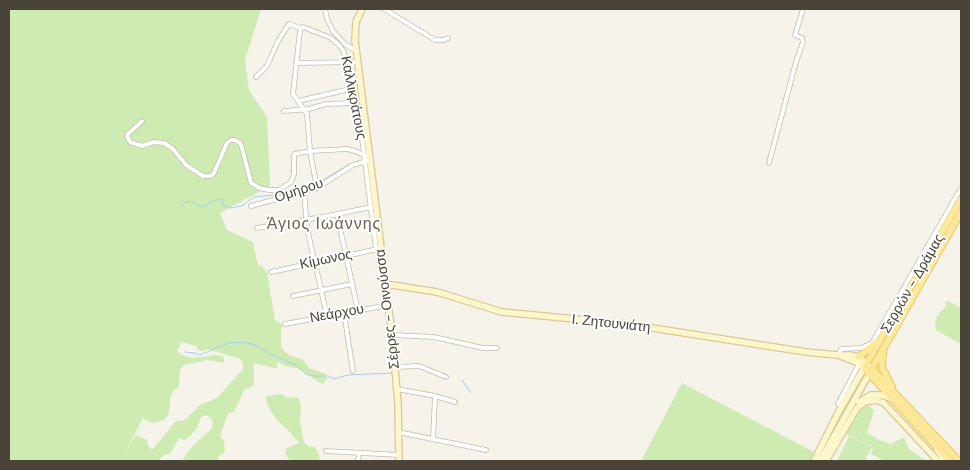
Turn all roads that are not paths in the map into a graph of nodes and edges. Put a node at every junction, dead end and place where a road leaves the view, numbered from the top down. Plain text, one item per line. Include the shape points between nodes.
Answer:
1 (325, 9) edge
2 (362, 9) edge
3 (384, 9) edge
4 (803, 9) edge
5 (301, 30) junction
6 (448, 38) dead end
7 (357, 53) junction
8 (345, 56) junction
9 (358, 62) junction
10 (296, 64) junction
11 (345, 64) junction
12 (256, 77) dead end
13 (350, 89) junction
14 (298, 100) junction
15 (357, 104) junction
16 (284, 110) dead end
17 (305, 110) junction
18 (142, 121) dead end
19 (310, 151) junction
20 (364, 155) junction
21 (368, 161) junction
22 (770, 163) dead end
23 (317, 188) junction
24 (961, 188) edge
25 (304, 191) junction
26 (961, 199) edge
27 (251, 206) dead end
28 (371, 206) junction
29 (961, 212) edge
30 (337, 214) junction
31 (305, 220) junction
32 (257, 228) dead end
33 (379, 248) junction
34 (346, 256) junction
35 (315, 262) junction
36 (271, 272) dead end
37 (352, 284) junction
38 (386, 284) junction
39 (321, 291) junction
40 (293, 296) dead end
41 (388, 305) junction
42 (363, 310) junction
43 (358, 311) junction
44 (344, 313) junction
45 (327, 316) junction
46 (364, 316) dead end
47 (285, 324) dead end
48 (392, 335) junction
49 (886, 338) junction
50 (496, 348) dead end
51 (862, 348) junction
52 (838, 355) junction
53 (865, 366) junction
54 (395, 367) junction
55 (353, 371) dead end
56 (446, 377) dead end
57 (397, 389) junction
58 (436, 396) junction
59 (891, 398) junction
60 (900, 399) junction
61 (455, 402) dead end
62 (838, 404) dead end
63 (845, 416) junction
64 (398, 432) junction
65 (434, 439) junction
66 (936, 445) junction
67 (486, 450) dead end
68 (326, 451) dead end
69 (359, 453) junction
70 (382, 454) junction
71 (399, 458) edge
72 (358, 461) edge
73 (382, 461) edge
74 (814, 461) edge
75 (820, 461) edge
76 (826, 461) edge
77 (938, 461) edge
78 (945, 461) edge
79 (950, 461) edge
80 (960, 461) edge

1 - 7 street via 332,32
2 - 7 street, Σέρρες - Οινούσσα via 356,26
3 - 6 street via 435,40
4 - 22 street via 795,36 804,42
5 - 8 street, Καλλικράτους via 319,33 338,43
5 - 10 street
5 - 12 street via 289,24 267,66
7 - 8 street
7 - 9 street, Σέρρες - Οινούσσα
8 - 11 street, Καλλικράτους
9 - 11 street
9 - 21 street, Σέρρες - Οινούσσα
10 - 11 street
10 - 14 street via 293,94
11 - 13 street, Καλλικράτους
13 - 14 street
13 - 15 street, Καλλικράτους
14 - 17 street
15 - 17 street via 326,104
15 - 20 street, Καλλικράτους
16 - 17 street
17 - 19 street
18 - 19 street via 128,134 130,142 142,146 164,143 186,165 207,177 214,174 228,143 235,140 240,143 255,187 274,191 288,186 293,179 294,156
19 - 20 street via 349,149
19 - 23 street
20 - 21 street
21 - 23 street, Ομήρου via 352,165
21 - 28 street
21 - 33 street, Σέρρες - Οινούσσα
23 - 25 street, Ομήρου
24 - 51 street via 876,336
25 - 27 street, Ομήρου
25 - 31 street
26 - 49 main road, Σερρών - Δράμας
28 - 30 street
28 - 33 street
29 - 49 main road, Σερρών - Δράμας
30 - 31 street
30 - 34 street
31 - 32 street
31 - 35 street
33 - 34 street, Κίμωνος
33 - 38 street, Σέρρες - Οινούσσα
34 - 35 street, Κίμωνος
34 - 37 street
35 - 36 street, Κίμωνος
35 - 39 street
37 - 39 street
37 - 43 street
38 - 41 street, Σέρρες - Οινούσσα
38 - 52 street, Ι. Ζητουνιάτη via 437,292 502,312 627,324
39 - 40 street
39 - 45 street
41 - 42 street, Νεάρχου
41 - 48 street, Σέρρες - Οινούσσα
42 - 43 street, Νεάρχου
42 - 46 street
43 - 44 street, Νεάρχου
44 - 45 street, Νεάρχου
44 - 55 street
45 - 47 street, Νεάρχου
48 - 50 street via 434,337
48 - 54 street, Σέρρες - Οινούσσα
49 - 53 main road, Σερρών - Δράμας
49 - 53 main road via 869,350
49 - 60 main road via 882,367
51 - 52 street via 845,348
51 - 53 street
52 - 53 street, Ι. Ζητουνιάτη via 844,354
53 - 59 main road
53 - 60 main road
53 - 62 street
53 - 63 street
53 - 74 street
54 - 56 street via 419,366
54 - 57 street, Σέρρες - Οινούσσα
57 - 58 street
57 - 64 street, Σέρρες - Οινούσσα
58 - 61 street
58 - 65 street
59 - 63 street via 870,396
59 - 66 main road
60 - 80 main road
63 - 75 street
64 - 65 street
64 - 71 street, Σέρρες - Οινούσσα
65 - 67 street
66 - 78 street
66 - 79 main road
68 - 69 street
69 - 70 street
69 - 72 street
70 - 71 street
70 - 73 street
76 - 77 street via 857,408 876,400 884,404

